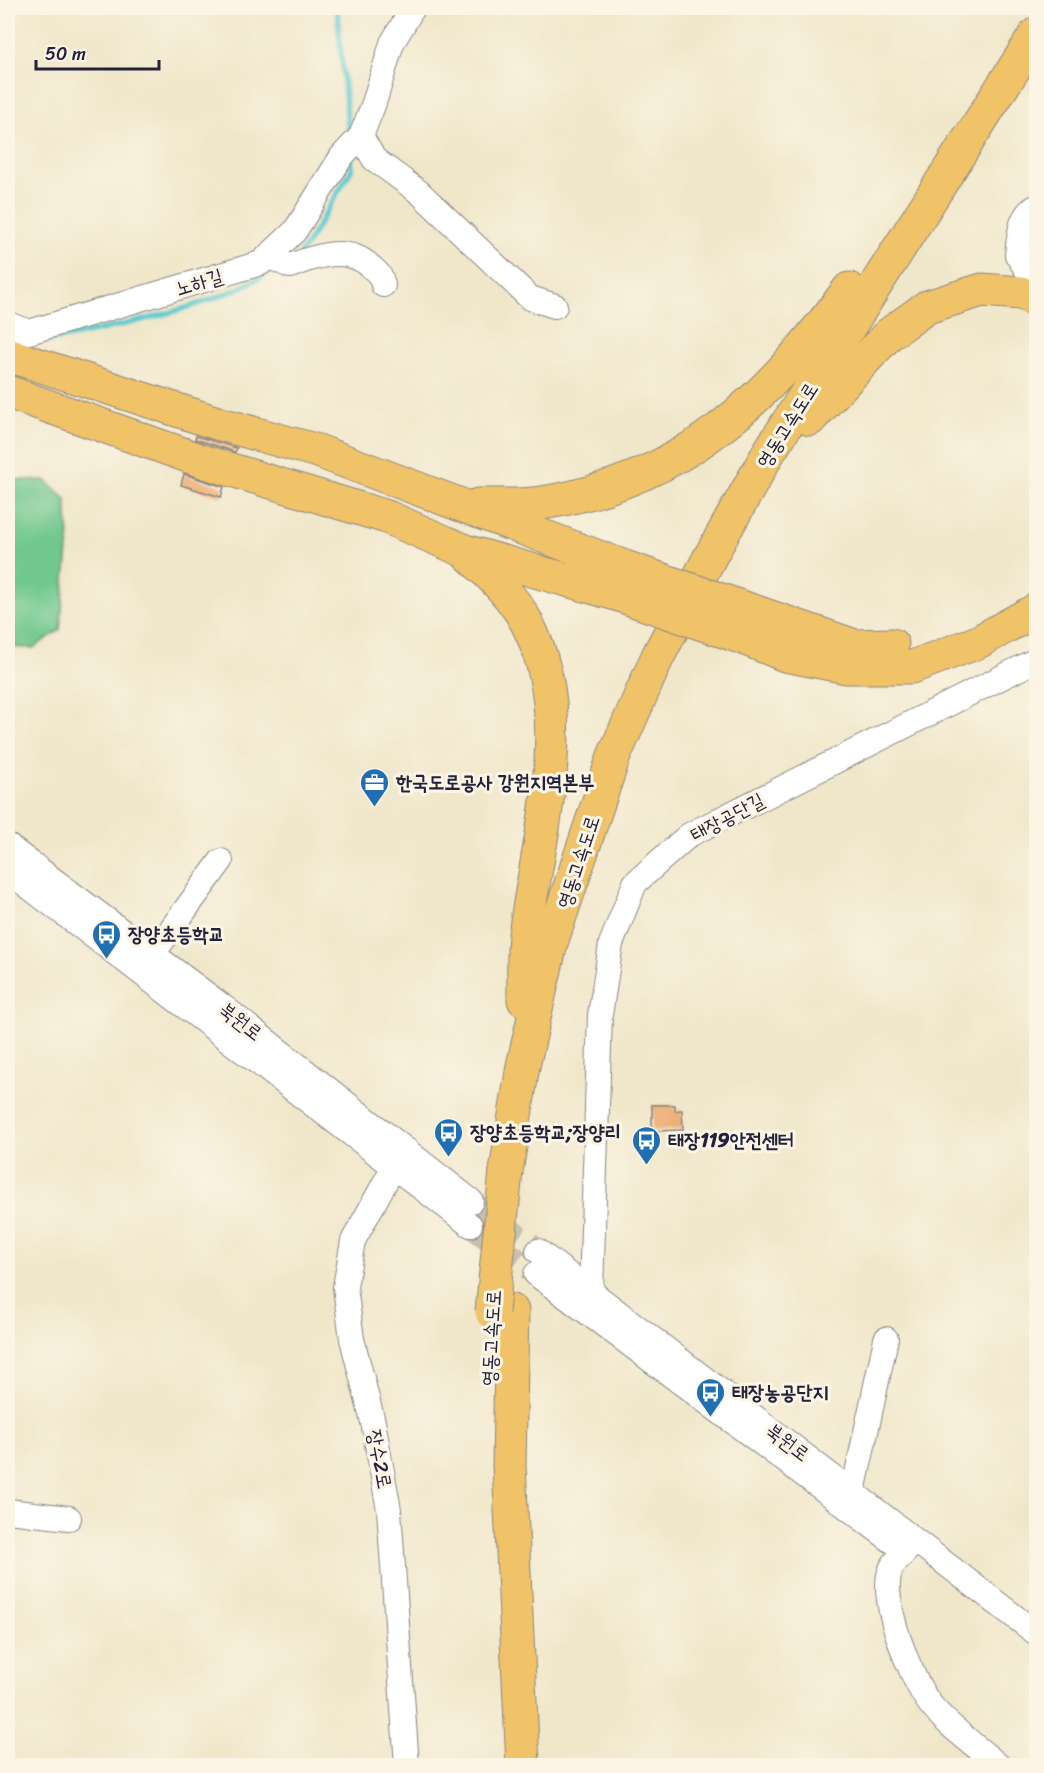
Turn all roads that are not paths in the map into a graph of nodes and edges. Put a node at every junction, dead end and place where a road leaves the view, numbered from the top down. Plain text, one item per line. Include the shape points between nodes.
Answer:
1 (413, 8) edge
2 (1036, 34) edge
3 (1036, 68) edge
4 (360, 137) junction
5 (941, 181) junction
6 (1036, 207) edge
7 (277, 260) junction
8 (1036, 284) edge
9 (383, 285) dead end
10 (1036, 300) edge
11 (555, 306) dead end
12 (18, 338) edge
13 (8, 392) edge
14 (810, 419) junction
15 (463, 506) junction
16 (465, 551) junction
17 (620, 581) junction
18 (1036, 588) edge
19 (1036, 610) edge
20 (754, 626) junction
21 (1036, 660) edge
22 (8, 846) edge
23 (222, 861) dead end
24 (10, 876) edge
25 (146, 963) junction
26 (523, 1066) junction
27 (401, 1159) junction
28 (514, 1173) junction
29 (471, 1201) tunnel mouth
30 (470, 1225) tunnel mouth
31 (537, 1263) tunnel mouth
32 (585, 1299) junction
33 (502, 1311) junction
34 (886, 1339) dead end
35 (848, 1499) junction
36 (8, 1511) edge
37 (69, 1518) dead end
38 (906, 1551) junction
39 (1036, 1633) edge
40 (1036, 1651) edge
41 (407, 1766) edge
42 (502, 1766) edge
43 (523, 1766) edge
44 (999, 1766) edge

1 - 4 street via 392,44
2 - 5 highway, 영동고속도로
3 - 14 highway, 영동고속도로
4 - 7 street, 노하길 via 342,156
4 - 11 street via 374,159 419,192 530,298
5 - 15 highway via 879,248 788,367 710,437 674,459 590,494 540,504
5 - 26 highway, 영동고속도로 via 769,452 658,656 614,756 578,856 551,943
6 - 8 street via 1021,225 1017,255
7 - 9 street via 329,253 348,255 367,263 381,277
7 - 12 street, 노하길
10 - 14 highway via 1021,293 982,290 927,308 888,335
12 - 15 highway via 217,423 318,452
13 - 16 highway via 205,462 387,517
14 - 28 highway, 영동고속도로 via 678,655 634,753 600,846 547,1025
15 - 17 highway
16 - 17 highway
16 - 26 highway via 501,586 526,623 542,664 551,707 552,758 525,939
17 - 20 highway, bridge
18 - 20 highway via 1030,595 971,626 911,645 855,646
19 - 20 highway via 978,642 912,667 846,667 785,655
21 - 32 street, 태장공단길 via 689,835 635,883 611,944 600,1015
22 - 25 street, 북원로
23 - 25 street
24 - 25 street, 북원로
25 - 27 street, 북원로
26 - 28 highway, 영동고속도로
27 - 29 street, 북원로
27 - 30 street, 북원로
27 - 41 street, 장수2로 via 353,1241 345,1287 352,1339 389,1510
28 - 33 highway, 영동고속도로
31 - 32 street, 북원로
32 - 35 street, 북원로
33 - 42 highway, 영동고속도로 via 487,1417
33 - 43 highway, 영동고속도로
34 - 35 street
35 - 38 street, 북원로
35 - 39 street, 북원로
36 - 37 street
38 - 40 street, 북원로
38 - 44 street via 890,1569 890,1598 896,1636 911,1672 930,1704

